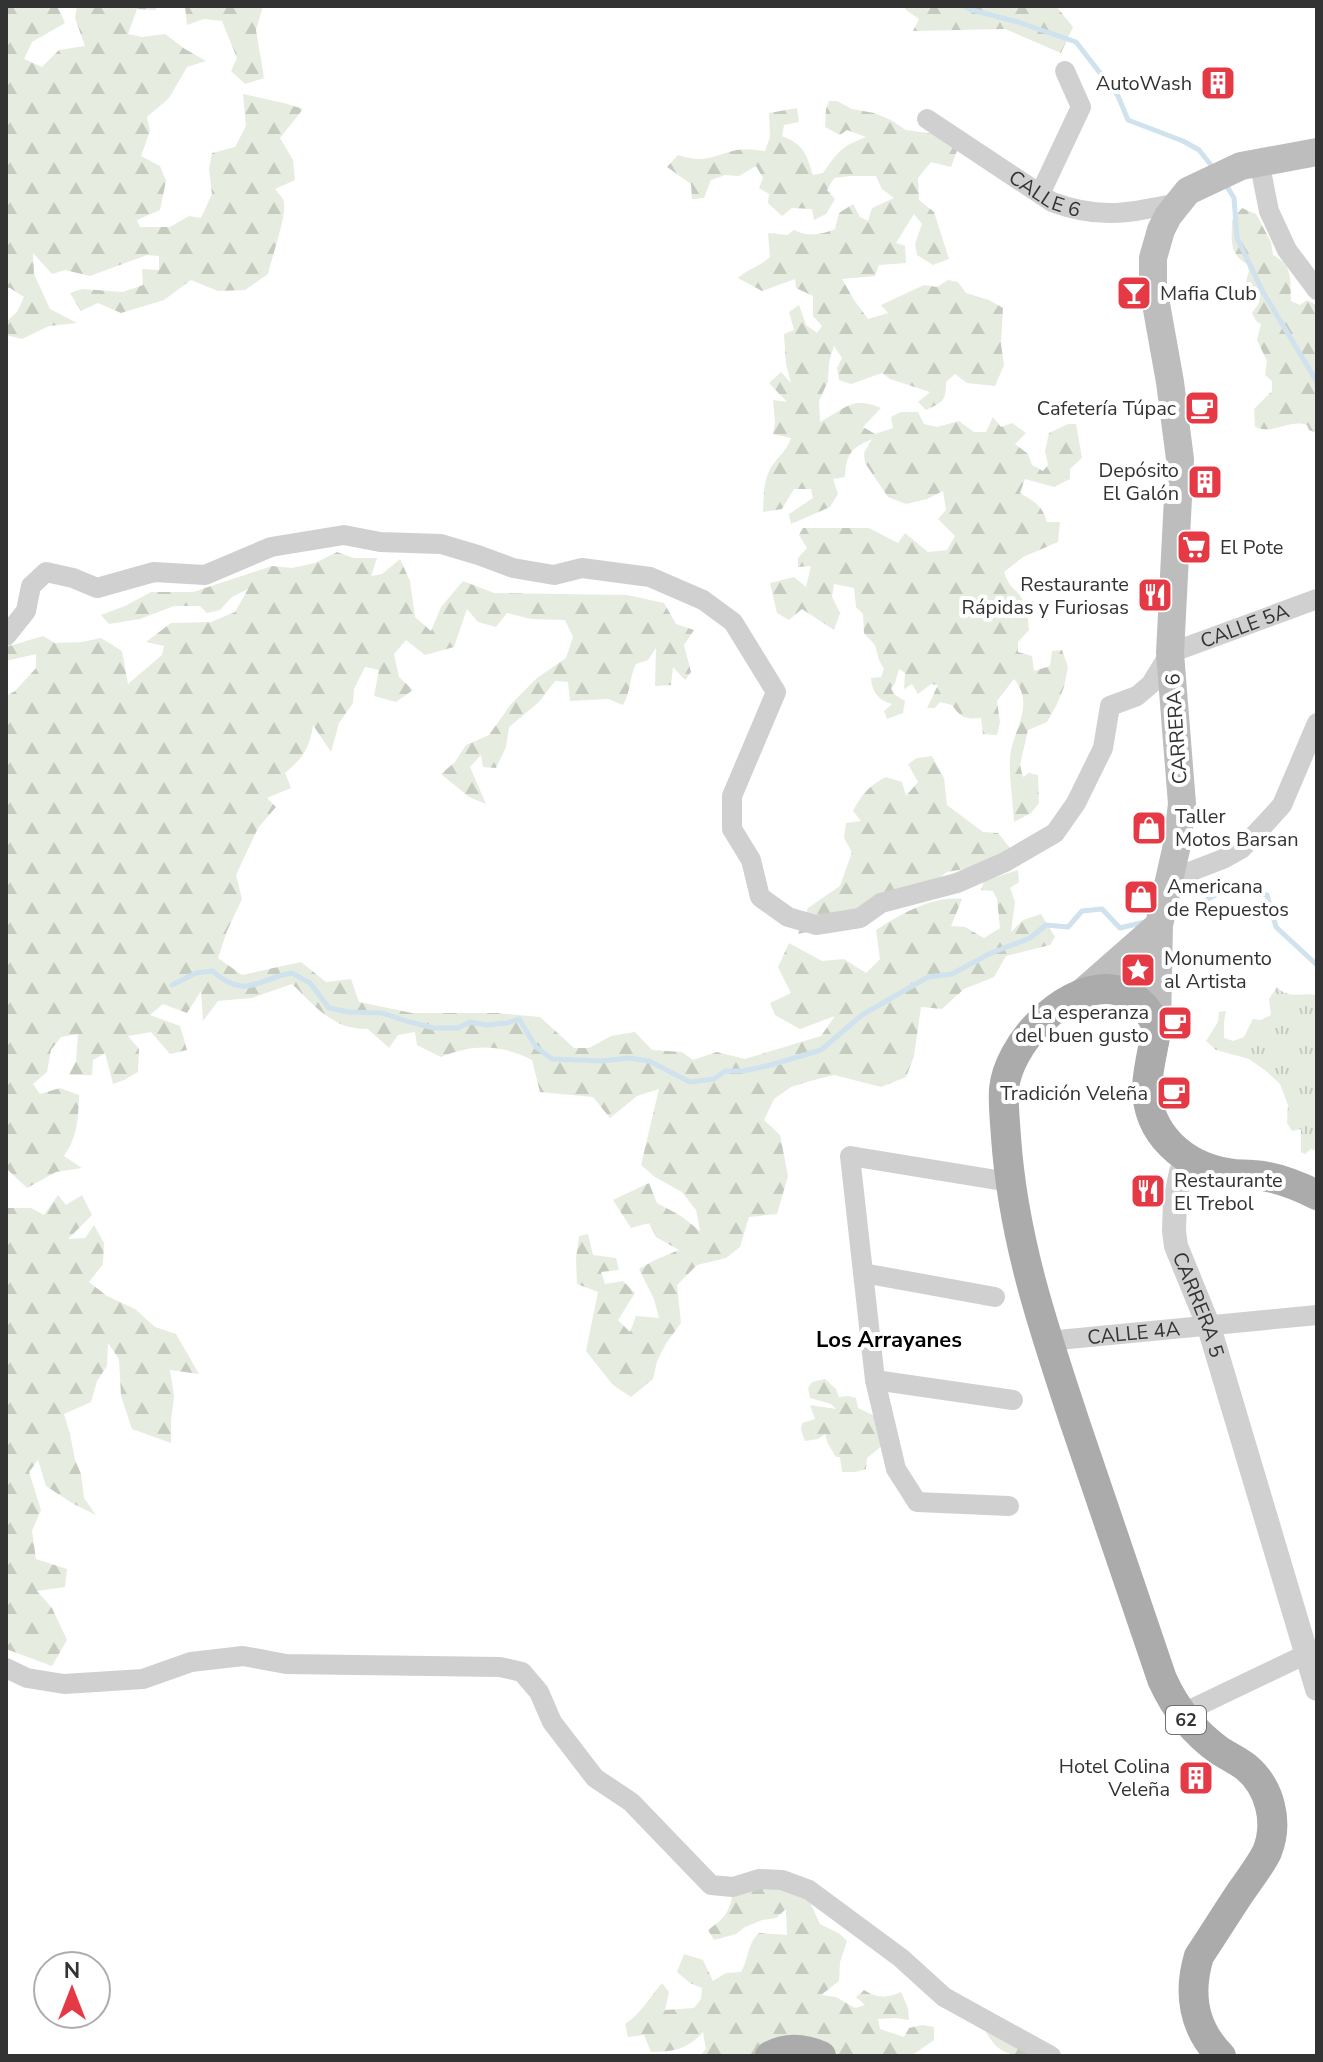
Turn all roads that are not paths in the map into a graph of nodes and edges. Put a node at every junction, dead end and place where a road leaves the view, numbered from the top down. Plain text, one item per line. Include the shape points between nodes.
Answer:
1 (1065, 71) dead end
2 (927, 119) dead end
3 (1317, 152) edge
4 (1250, 164) junction
5 (1041, 192) junction
6 (1188, 194) junction
7 (1317, 290) edge
8 (1317, 599) edge
9 (6, 636) edge
10 (1170, 653) junction
11 (1317, 723) edge
12 (1166, 890) junction
13 (1159, 925) junction
14 (1077, 997) junction
15 (1157, 1026) junction
16 (1187, 1159) junction
17 (1009, 1182) junction
18 (1317, 1195) edge
19 (863, 1273) junction
20 (995, 1297) dead end
21 (1317, 1315) edge
22 (1209, 1327) junction
23 (1048, 1341) junction
24 (875, 1380) junction
25 (1013, 1400) dead end
26 (1009, 1506) dead end
27 (1312, 1652) edge
28 (6, 1668) edge
29 (1317, 1689) edge
30 (1181, 1714) junction
31 (770, 2056) edge
32 (821, 2056) edge
33 (1051, 2056) edge
34 (1221, 2056) edge

1 - 5 street via 1081,107
2 - 5 street, CALLE 6
3 - 4 main road
4 - 6 main road
4 - 7 street via 1287,250
5 - 6 street, CALLE 6 via 1068,208 1101,214 1135,212
6 - 10 main road, CARRERA 6 via 1161,230 1152,273 1180,459
8 - 10 street, CALLE 5A
9 - 10 street via 26,611 31,586 46,572 97,588 154,572 205,575 271,547 344,535 441,544 513,568 554,575 582,568 650,577 703,600 733,622 776,692 732,796 732,829 751,860 760,897 788,917 816,925 860,918 881,903 957,883 1055,833 1103,748 1110,706 1151,684
10 - 12 main road, CARRERA 6 via 1182,804
11 - 12 street via 1282,805 1241,849 1179,876
12 - 13 main road, CARRERA 6
13 - 14 main road
13 - 15 main road
14 - 15 main road, 62 via 1094,990 1121,992 1144,1005
14 - 17 main road, 62 via 1040,1022 1008,1073 1004,1088
15 - 16 main road via 1147,1088 1151,1112 1168,1143
16 - 18 main road via 1226,1173 1270,1177
16 - 22 street, CARRERA 5 via 1177,1187 1174,1231
17 - 19 street via 850,1156
17 - 23 main road, 62
19 - 20 street
19 - 24 street
21 - 22 street, CALLE 4A
22 - 23 street, CALLE 4A
22 - 27 street, CARRERA 5
23 - 30 main road, 62 via 1162,1679
24 - 25 street
24 - 26 street via 896,1469 917,1502
27 - 29 street, CARRERA 5
27 - 30 street
28 - 33 street via 27,1678 64,1684 143,1679 191,1662 243,1656 286,1664 500,1667 522,1672 595,1778 631,1802 711,1885 782,1880 809,1890 944,1997
30 - 34 main road, 62 via 1209,1743 1254,1775 1267,1795 1272,1817 1267,1852 1195,1968 1197,2019
31 - 32 main road via 794,2049

